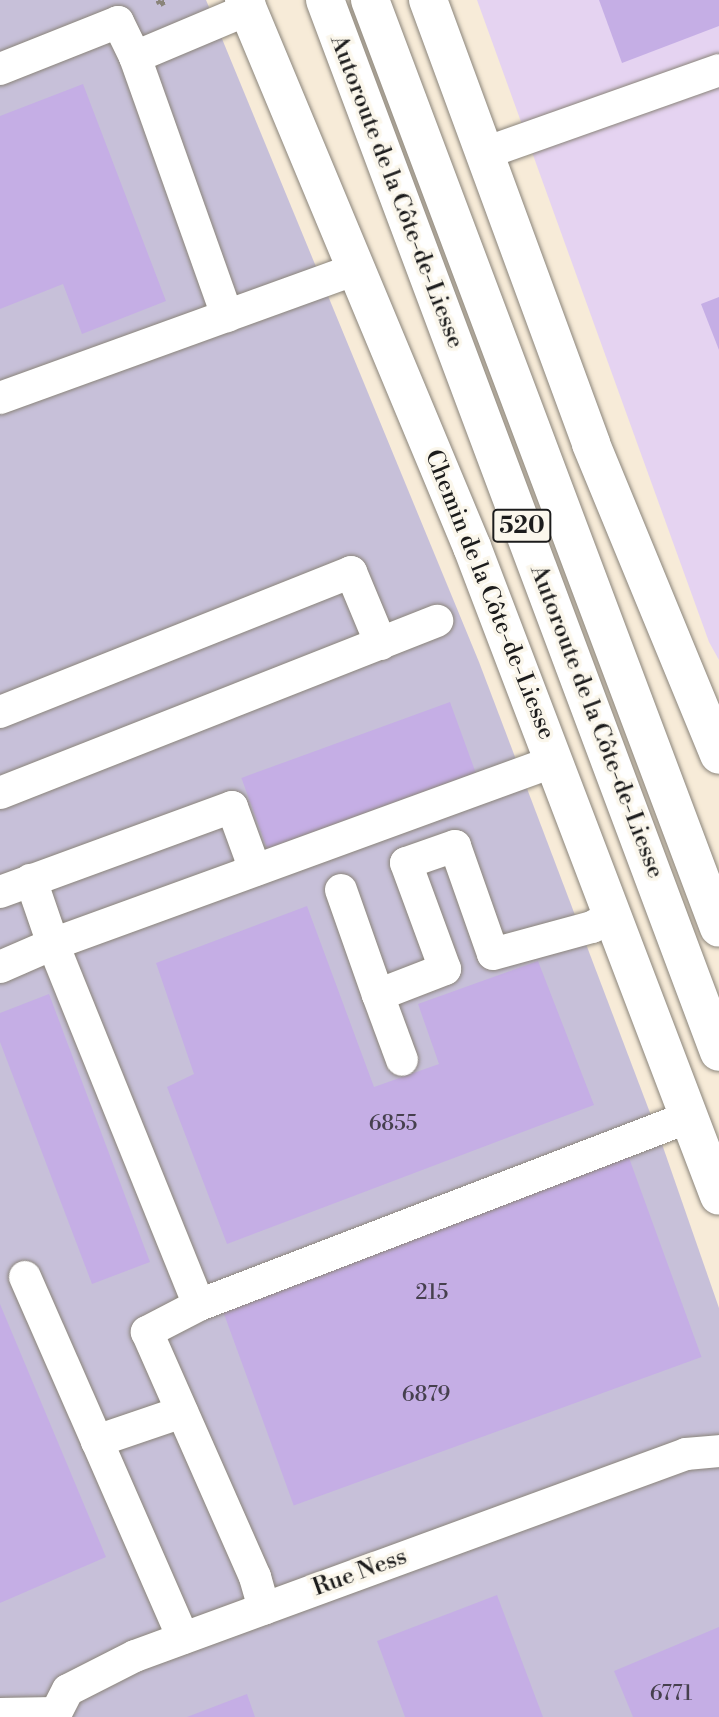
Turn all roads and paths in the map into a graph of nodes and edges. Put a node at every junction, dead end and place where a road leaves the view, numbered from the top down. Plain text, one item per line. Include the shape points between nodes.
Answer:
1 (158, 0) edge
2 (167, 0) edge
3 (325, 0) edge
4 (370, 0) edge
5 (428, 0) edge
6 (246, 3) edge
7 (135, 57) junction
8 (0, 69) edge
9 (719, 70) edge
10 (485, 153) junction
11 (356, 269) junction
12 (227, 316) junction
13 (0, 398) edge
14 (437, 621) dead end
15 (380, 644) junction
16 (0, 712) edge
17 (718, 751) edge
18 (555, 761) junction
19 (0, 793) edge
20 (255, 870) junction
21 (697, 870) junction
22 (31, 880) junction
23 (341, 890) dead end
24 (0, 892) edge
25 (719, 905) edge
26 (613, 915) junction
27 (719, 928) edge
28 (53, 944) junction
29 (493, 954) junction
30 (0, 967) edge
31 (445, 969) junction
32 (378, 995) junction
33 (719, 1052) edge
34 (402, 1060) dead end
35 (689, 1117) junction
36 (719, 1196) edge
37 (25, 1277) dead end
38 (199, 1305) junction
39 (182, 1412) junction
40 (719, 1429) edge
41 (97, 1441) junction
42 (719, 1451) edge
43 (686, 1454) junction
44 (264, 1609) junction
45 (183, 1639) junction
46 (0, 1714) edge
47 (54, 1715) edge

1 - 2 path via 160,4
3 - 33 main road, Autoroute de la Côte-de-Liesse / 520
4 - 21 main road, Autoroute de la Côte-de-Liesse / 520
5 - 10 main road
6 - 7 street
6 - 11 main road, Chemin de la Côte-de-Liesse
7 - 8 street via 118,22
7 - 12 street
9 - 10 street
10 - 17 main road via 592,444
11 - 12 street
11 - 18 main road, Chemin de la Côte-de-Liesse
12 - 13 street
14 - 15 street
15 - 16 street via 351,572
15 - 19 street
18 - 20 street
18 - 26 main road, Chemin de la Côte-de-Liesse
20 - 22 street via 232,807
20 - 28 street
21 - 25 main road
21 - 27 main road, Autoroute de la Côte-de-Liesse / 520
22 - 24 street
22 - 28 street
23 - 32 street
26 - 29 street via 592,927
26 - 35 main road, Chemin de la Côte-de-Liesse
28 - 30 street
28 - 38 street
29 - 31 street
29 - 31 street via 454,846 405,863
31 - 32 street
32 - 34 street
35 - 36 main road, Chemin de la Côte-de-Liesse
35 - 38 street
37 - 41 street
38 - 39 street via 147,1332
39 - 41 street
39 - 44 street via 255,1577
40 - 43 street, Rue Ness
41 - 45 street
42 - 43 street, Rue Ness
43 - 44 street, Rue Ness
44 - 45 street, Rue Ness
45 - 47 street, Rue Ness via 81,1681 68,1690
46 - 47 street

